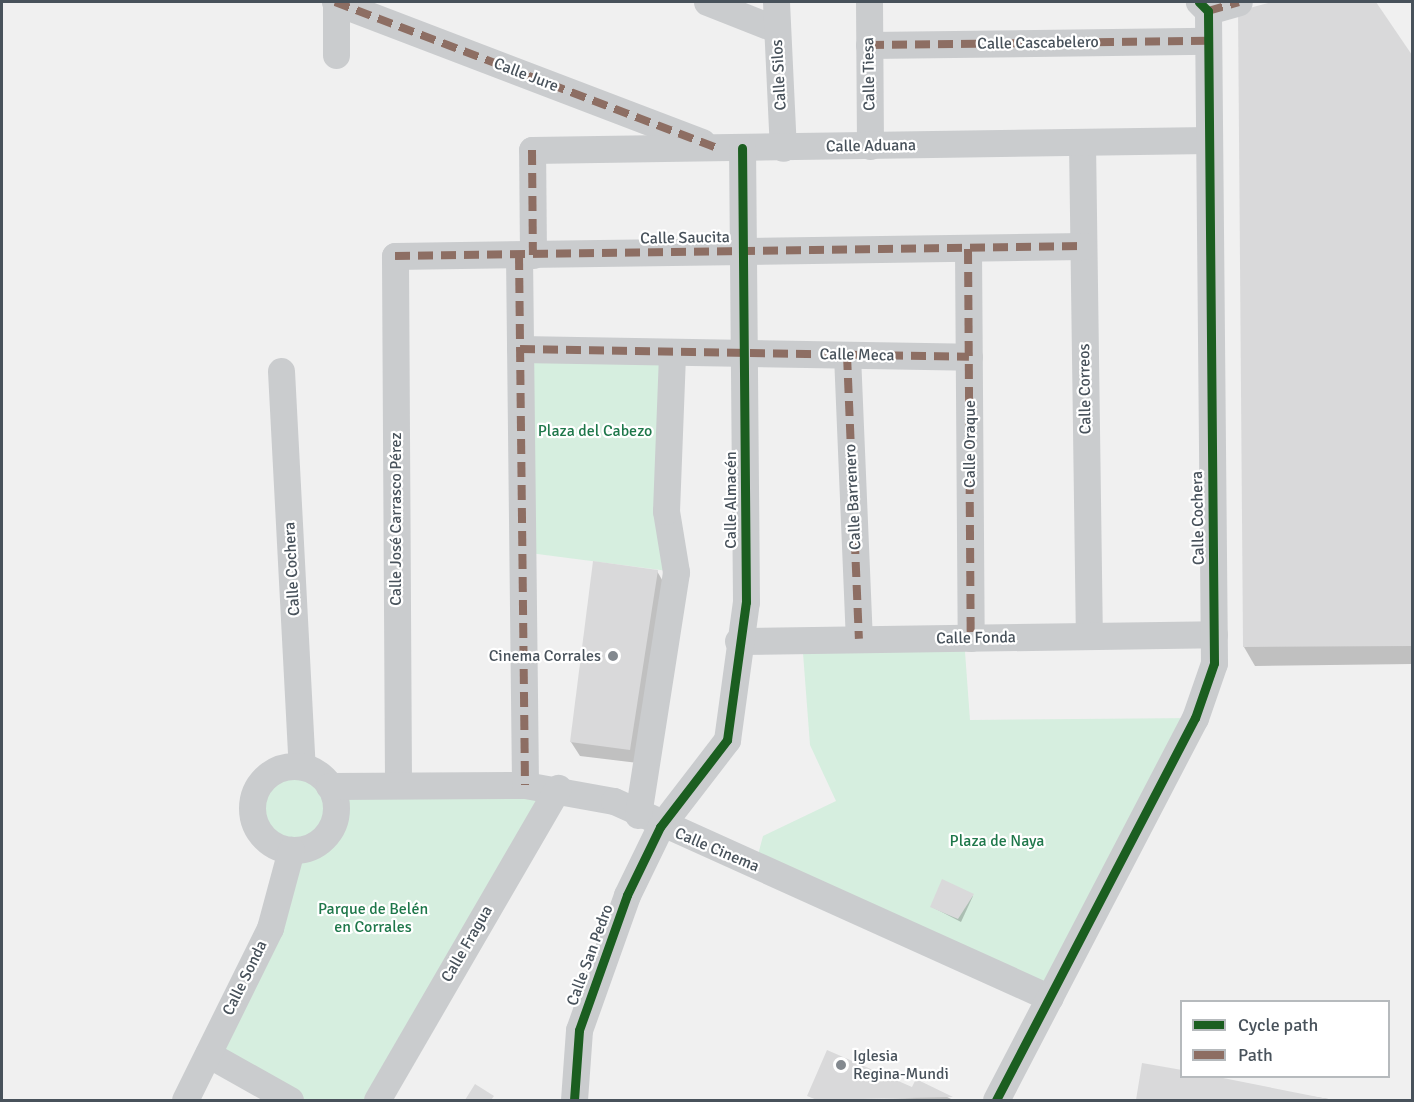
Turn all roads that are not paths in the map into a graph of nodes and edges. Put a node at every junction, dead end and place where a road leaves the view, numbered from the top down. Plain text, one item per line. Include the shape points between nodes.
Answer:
1 (335, 2) edge
2 (707, 2) edge
3 (776, 2) edge
4 (868, 2) edge
5 (1239, 2) edge
6 (1203, 6) edge
7 (776, 29) junction
8 (1208, 41) junction
9 (869, 45) junction
10 (336, 55) dead end
11 (1209, 140) junction
12 (1082, 142) junction
13 (870, 146) junction
14 (730, 148) junction
15 (783, 148) junction
16 (1083, 246) junction
17 (968, 249) junction
18 (743, 252) junction
19 (526, 255) junction
20 (395, 256) joint
21 (520, 349) junction
22 (672, 352) junction
23 (745, 353) junction
24 (847, 355) junction
25 (969, 357) junction
26 (281, 371) dead end
27 (1214, 634) junction
28 (1089, 636) junction
29 (971, 638) junction
30 (859, 639) junction
31 (738, 641) junction
32 (302, 766) junction
33 (398, 782) junction
34 (525, 785) junction
35 (330, 786) junction
36 (558, 788) junction
37 (649, 821) junction
38 (291, 850) junction
39 (1050, 998) junction
40 (208, 1054) junction
41 (185, 1101) edge
42 (290, 1101) edge
43 (377, 1101) edge
44 (574, 1101) edge
45 (996, 1101) edge

1 - 10 street
1 - 14 street, Calle Jure
2 - 7 street
3 - 7 street, Calle Silos
4 - 9 street, Calle Tiesa
5 - 6 street
6 - 8 street, Calle Cochera
7 - 15 street, Calle Silos
8 - 9 street, Calle Cascabelero
8 - 11 street, Calle Cochera
9 - 13 street, Calle Tiesa
11 - 12 street, Calle Aduana
11 - 27 street, Calle Cochera
12 - 13 street, Calle Aduana
12 - 16 street, Calle Correos
13 - 15 street, Calle Aduana
14 - 15 street, Calle Aduana
14 - 18 street, Calle Almacén
14 - 19 street, Calle Aduana via 532,150
16 - 17 street, Calle Saucita
16 - 28 street, Calle Correos
17 - 18 street, Calle Saucita
17 - 25 street, Calle Oraque
18 - 19 street, Calle Saucita
18 - 23 street, Calle Almacén
19 - 20 street, Calle Saucita
19 - 21 street
20 - 33 street, Calle José Carrasco Pérez
21 - 22 street, Calle Meca
21 - 34 street
22 - 23 street, Calle Meca
22 - 37 street via 666,511 676,572
23 - 24 street, Calle Meca
23 - 31 street, Calle Almacén via 746,602
24 - 25 street, Calle Meca
24 - 30 street, Calle Barrenero
25 - 29 street, Calle Oraque
26 - 32 street, Calle Cochera
27 - 28 street, Calle Fonda
27 - 39 street, Calle Cochera via 1214,663 1205,698
28 - 29 street, Calle Fonda
29 - 30 street, Calle Fonda
30 - 31 street, Calle Fonda
31 - 37 street, Calle Almacén via 727,740
32 - 35 street
32 - 38 street via 275,770 256,789 252,803 257,829 266,840
33 - 34 street, Calle Cinema
33 - 35 street, Calle Cinema
34 - 36 street, Calle Cinema
35 - 38 street via 336,810 329,831 313,845
36 - 37 street, Calle Cinema via 614,801
36 - 43 street, Calle Fragua
37 - 39 street, Calle Cinema
37 - 44 street, Calle San Pedro via 579,1030
38 - 40 street, Calle Sonda via 270,928
39 - 45 street, Calle Cochera
40 - 41 street, Calle Sonda
40 - 42 street

